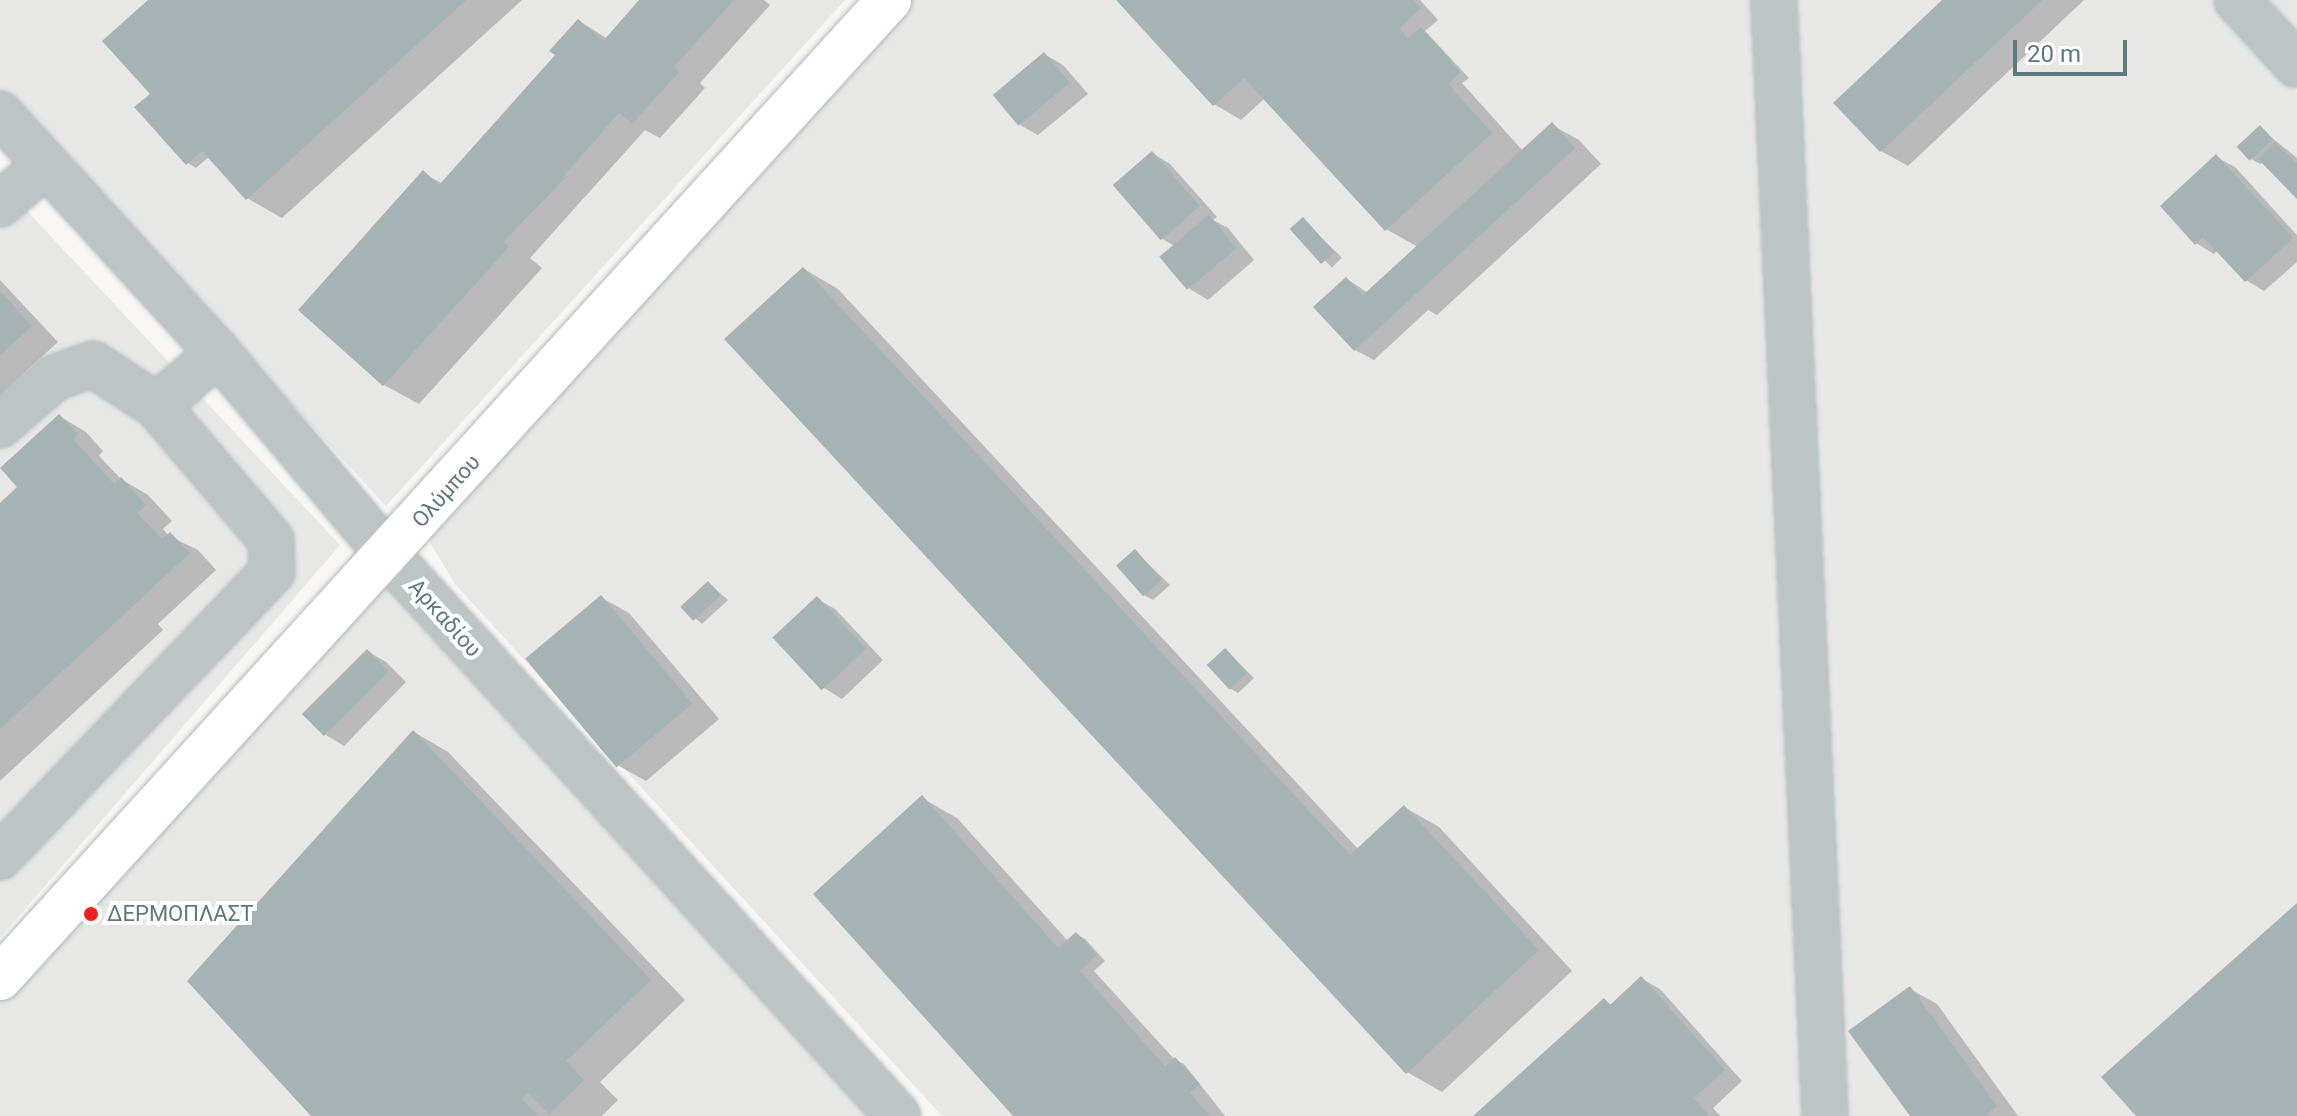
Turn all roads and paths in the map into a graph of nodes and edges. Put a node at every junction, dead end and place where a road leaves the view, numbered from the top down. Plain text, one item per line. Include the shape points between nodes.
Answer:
1 (889, 0) edge
2 (1774, 0) edge
3 (2237, 0) edge
4 (2297, 65) edge
5 (0, 114) edge
6 (46, 165) junction
7 (0, 204) edge
8 (218, 353) junction
9 (157, 406) junction
10 (0, 425) edge
11 (388, 555) junction
12 (0, 857) edge
13 (0, 978) edge
14 (898, 1116) edge
15 (1825, 1116) edge

1 - 11 main road, Ολύμπου
2 - 15 street
3 - 4 street
5 - 6 street, Αρκαδίου
6 - 7 street
6 - 8 street, Αρκαδίου
8 - 9 street
8 - 11 street, Αρκαδίου
9 - 10 street via 93,364 54,378
9 - 12 street via 271,540 272,572
11 - 13 main road, Ολύμπου
11 - 14 street, Αρκαδίου

